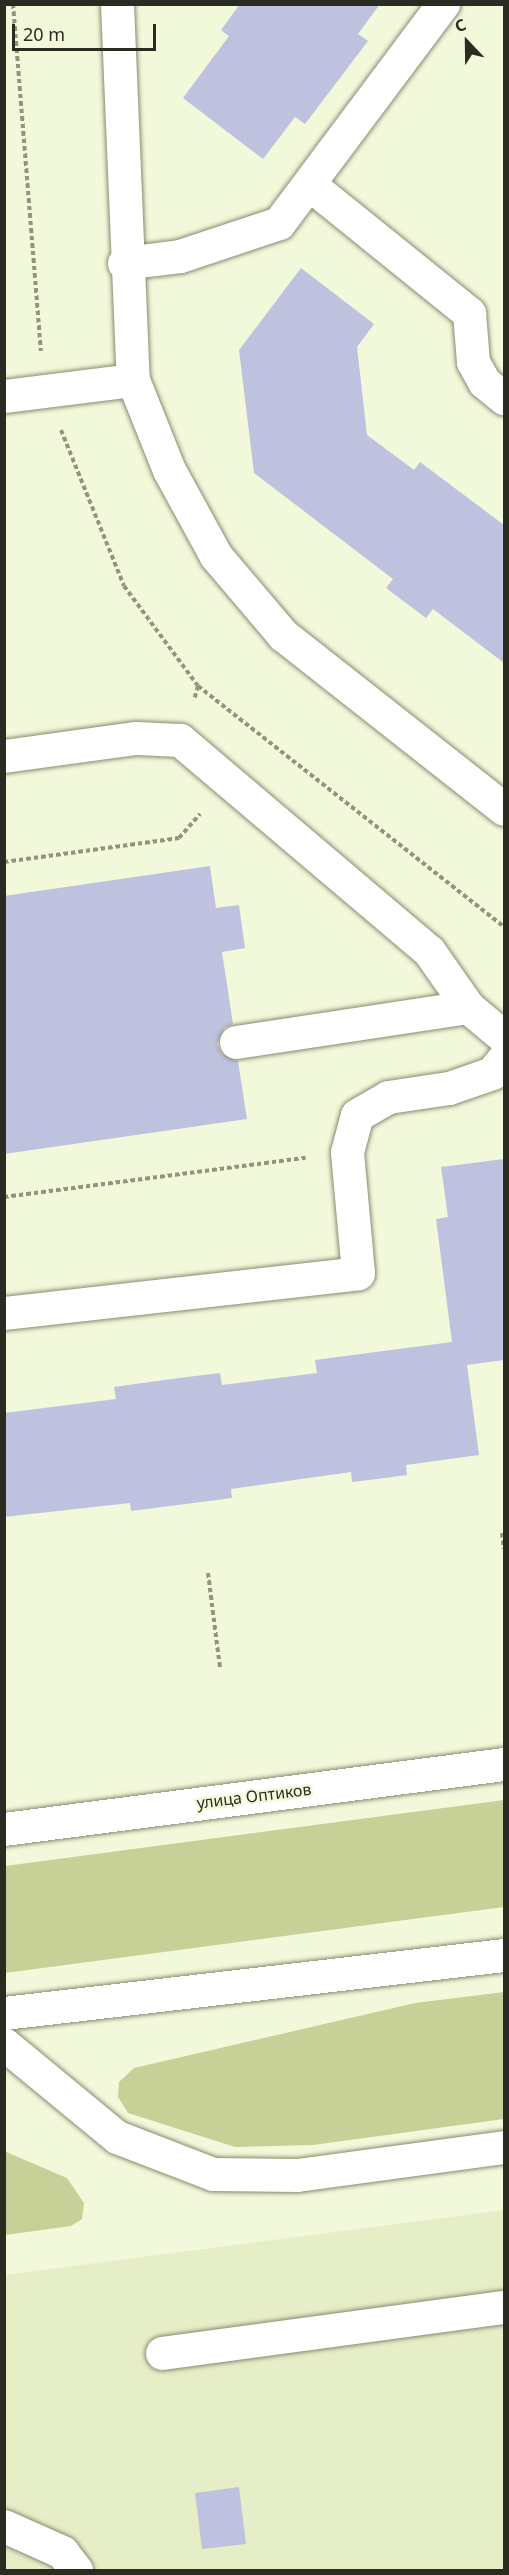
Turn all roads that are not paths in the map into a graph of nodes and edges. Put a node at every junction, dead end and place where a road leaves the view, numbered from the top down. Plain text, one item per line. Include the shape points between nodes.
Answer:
1 (117, 4) edge
2 (443, 4) edge
3 (309, 184) junction
4 (124, 263) junction
5 (133, 380) junction
6 (4, 396) edge
7 (504, 398) edge
8 (4, 756) edge
9 (504, 809) edge
10 (468, 1007) junction
11 (504, 1037) edge
12 (236, 1042) dead end
13 (504, 1058) edge
14 (4, 1314) edge
15 (504, 1764) edge
16 (5, 1821) edge
17 (504, 1955) edge
18 (4, 2013) edge
19 (4, 2044) edge
20 (504, 2147) edge
21 (504, 2307) edge
22 (162, 2353) dead end
23 (4, 2526) edge
24 (76, 2571) edge

1 - 4 street
2 - 3 street
3 - 4 street via 279,223 180,256
3 - 7 street via 469,313 473,362 484,382
4 - 5 street
5 - 6 street
5 - 9 street via 169,470 216,555 283,636
8 - 10 street via 136,738 180,740 429,951
10 - 11 street
10 - 12 street
13 - 14 street via 492,1072 449,1088 388,1097 357,1115 347,1152 358,1273
15 - 16 street, улица Оптиков
17 - 18 street
19 - 20 street via 117,2137 213,2174 297,2175
21 - 22 street
23 - 24 street via 62,2552

